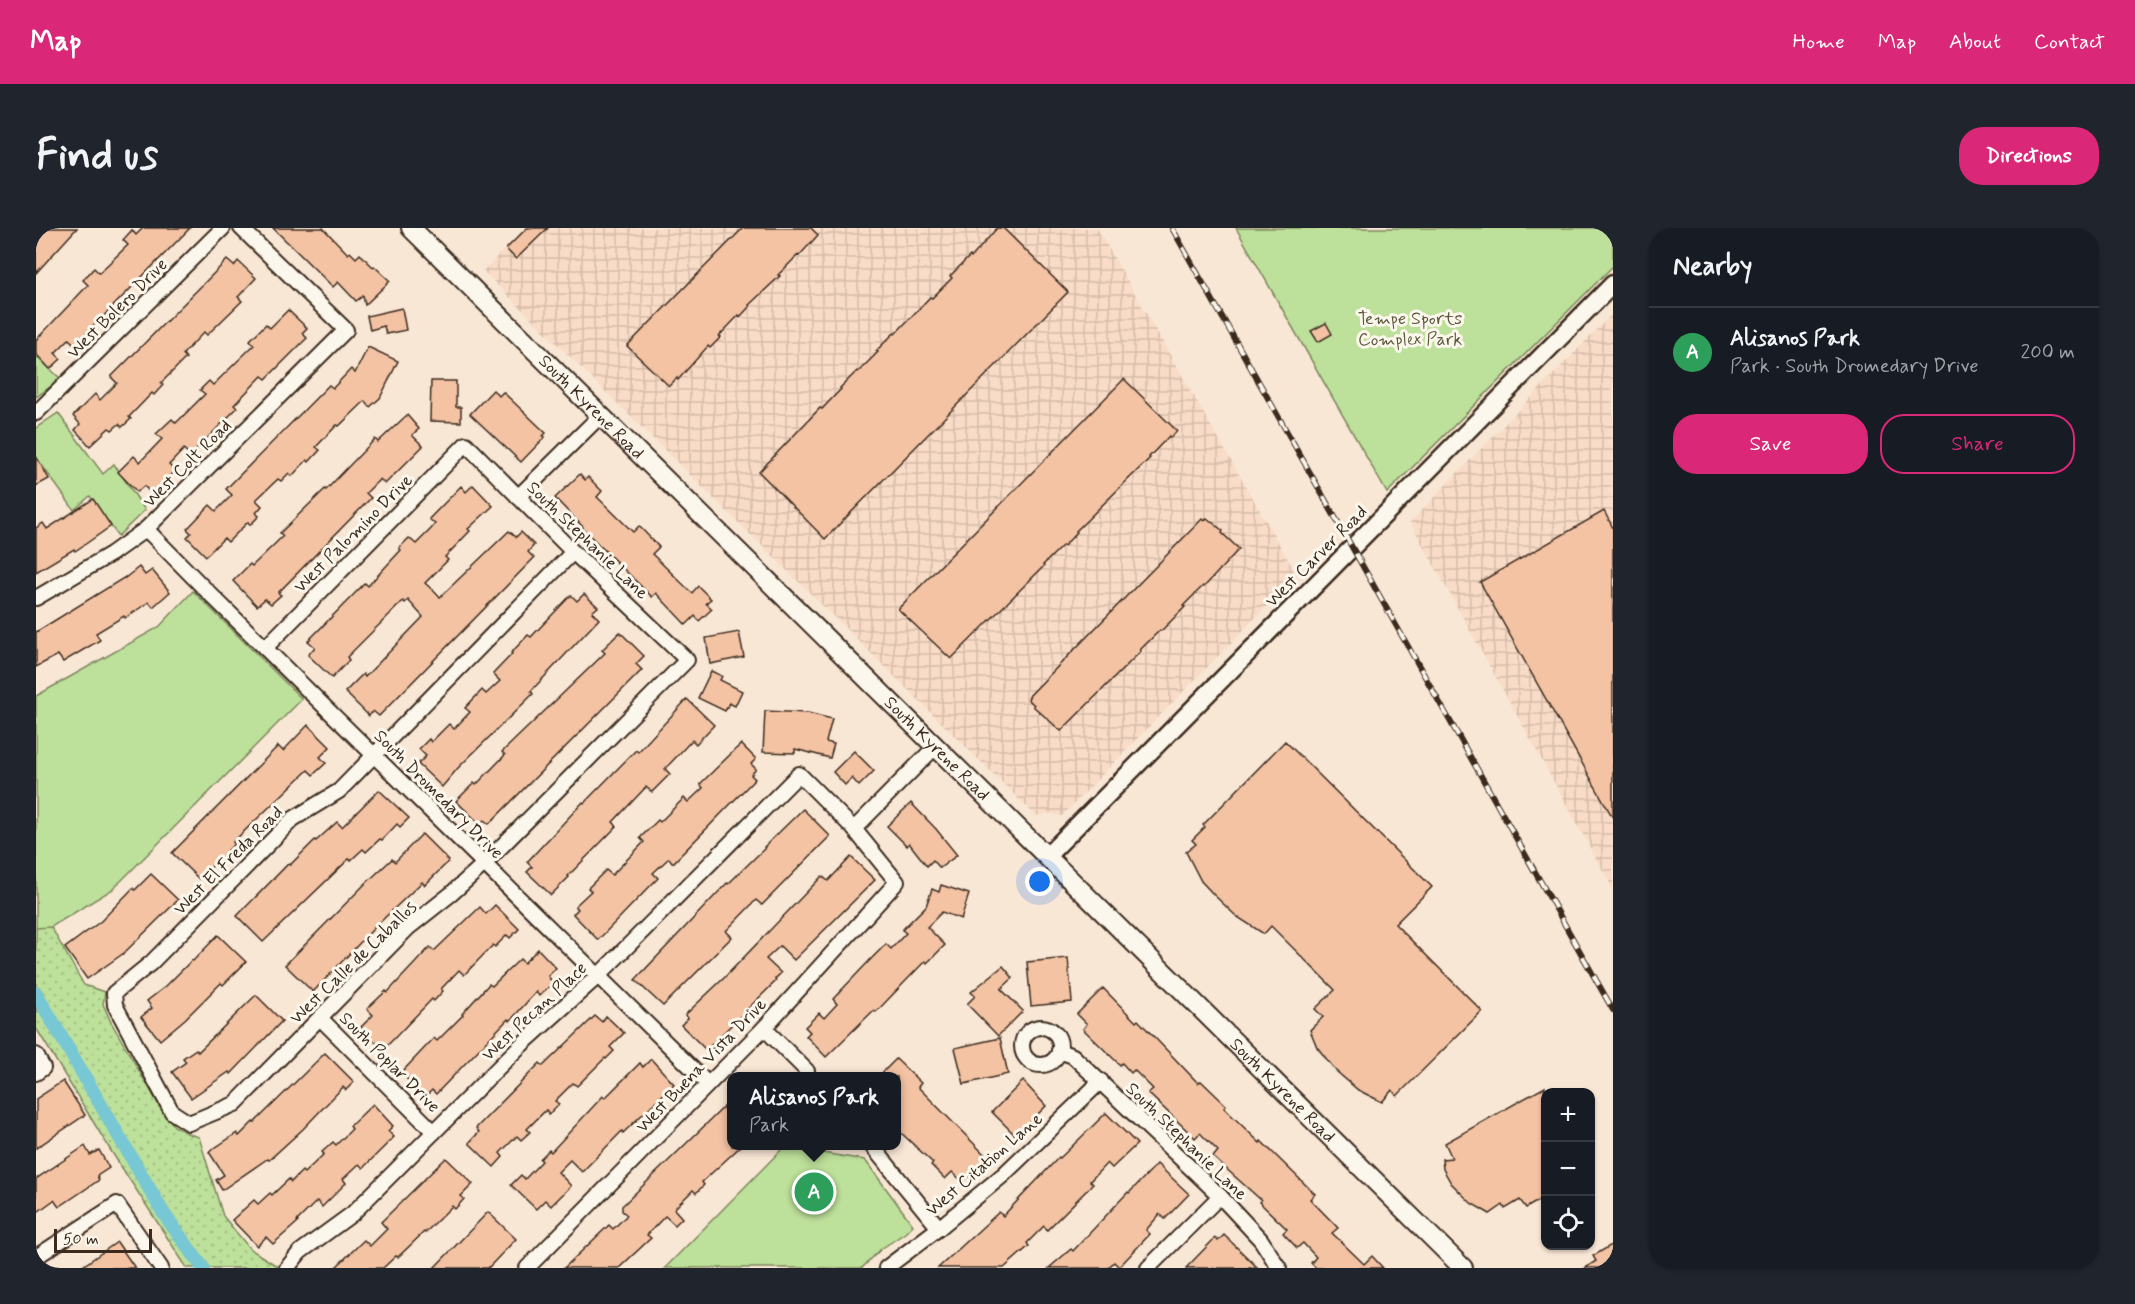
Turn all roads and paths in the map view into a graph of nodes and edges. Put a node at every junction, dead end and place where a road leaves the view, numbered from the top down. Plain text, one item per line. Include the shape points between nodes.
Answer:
1 (223, 228) edge
2 (240, 228) edge
3 (411, 228) edge
4 (1613, 284) edge
5 (36, 413) edge
6 (601, 415) junction
7 (466, 444) joint
8 (518, 497) junction
9 (146, 529) junction
10 (573, 552) junction
11 (36, 598) edge
12 (265, 648) junction
13 (687, 660) joint
14 (936, 746) junction
15 (375, 756) junction
16 (854, 829) junction
17 (1047, 856) junction
18 (484, 864) junction
19 (598, 976) junction
20 (320, 1018) junction
21 (764, 1028) junction
22 (1059, 1051) dead end
23 (36, 1055) edge
24 (40, 1070) edge
25 (807, 1071) dead end
26 (1101, 1082) junction
27 (708, 1084) junction
28 (189, 1124) joint
29 (434, 1132) junction
30 (875, 1150) edge
31 (1220, 1196) junction
32 (939, 1228) junction
33 (36, 1257) edge
34 (287, 1267) edge
35 (161, 1268) edge
36 (527, 1268) edge
37 (886, 1268) edge
38 (1148, 1268) edge
39 (1279, 1268) edge
40 (1463, 1268) edge

1 - 5 street, West Bolero Drive
2 - 9 street, West Colt Road via 346,330
3 - 6 main road, South Kyrene Road
4 - 17 street, West Carver Road
6 - 8 street
6 - 14 main road, South Kyrene Road
7 - 8 street, South Stephanie Lane
7 - 12 street, West Palomino Drive
8 - 10 street, South Stephanie Lane
9 - 11 street, West Colt Road
9 - 12 street, South Dromedary Drive
10 - 13 street, South Stephanie Lane
10 - 15 street, West El Freda Road
12 - 15 street, South Dromedary Drive
13 - 18 street, West Calle de Caballos
14 - 16 street
14 - 17 main road, South Kyrene Road
15 - 18 street, South Dromedary Drive
15 - 28 street, West El Freda Road via 339,791 292,819 151,963 114,993 115,1005 172,1112
16 - 19 street, West Pecan Place via 799,774
16 - 21 street, West Buena Vista Drive via 897,882
17 - 40 main road, South Kyrene Road
18 - 19 street, South Dromedary Drive
18 - 20 street, West Calle de Caballos via 408,928
19 - 27 street, South Dromedary Drive
19 - 29 street, West Pecan Place via 519,1047
20 - 28 street, West Calle de Caballos via 235,1104
20 - 29 street, South Poplar Drive
21 - 25 street
21 - 27 street, West Buena Vista Drive
22 - 26 street, South Stephanie Lane via 1073,1056
23 - 24 street
26 - 31 street, South Stephanie Lane
26 - 32 street, West Citation Lane via 1003,1175
27 - 36 street, West Buena Vista Drive
29 - 34 street, West Pecan Place via 352,1214 300,1252
30 - 32 street
31 - 38 street
31 - 39 street, South Stephanie Lane via 1261,1240
32 - 37 street, West Citation Lane
33 - 35 street via 117,1204

